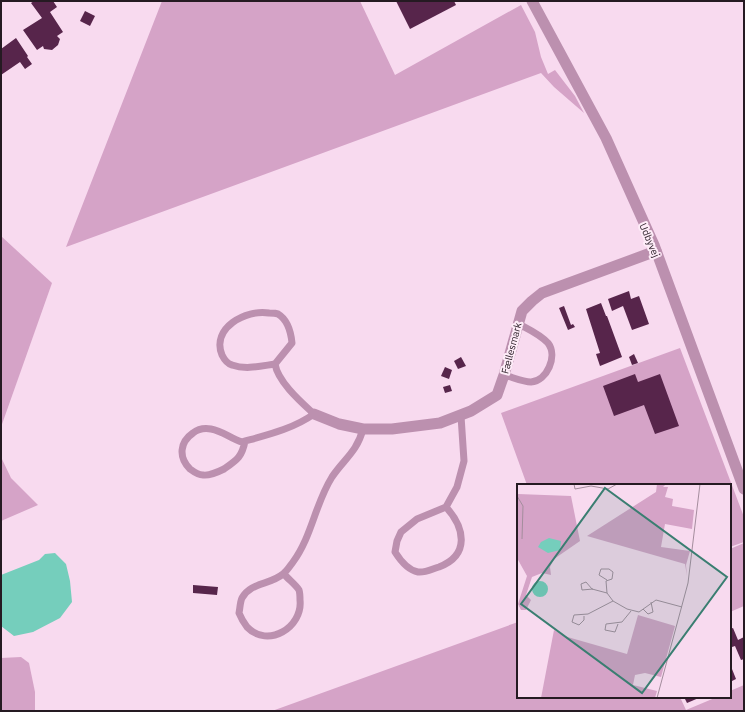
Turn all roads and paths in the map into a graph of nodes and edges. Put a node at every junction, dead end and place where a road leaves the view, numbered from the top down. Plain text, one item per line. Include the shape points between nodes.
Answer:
1 (532, 1) edge
2 (656, 251) junction
3 (518, 323) junction
4 (275, 364) junction
5 (504, 375) junction
6 (314, 414) junction
7 (461, 416) junction
8 (363, 429) junction
9 (245, 441) junction
10 (744, 489) edge
11 (446, 506) junction
12 (284, 574) junction

1 - 2 street, Udbyvej via 606,138
2 - 3 street, Fællesmark via 542,293 522,311
2 - 10 street, Udbyvej
3 - 5 street, Fællesmark
3 - 5 lane via 538,334 549,344 552,358 546,374 538,381 530,382
4 - 4 lane via 242,367 230,365 219,348 221,336 233,321 250,313 278,314 291,332 292,343
4 - 6 lane, Fællesmark via 276,370 293,394
5 - 7 street, Fællesmark via 497,395
6 - 8 street, Fællesmark via 339,424
6 - 9 lane via 280,431
7 - 8 street, Fællesmark via 422,426
7 - 11 lane via 464,461 457,487
8 - 12 lane via 360,441 322,495 309,535
9 - 9 lane via 210,429 197,430 182,444 181,454 185,464 203,476 219,472 234,463 243,453
11 - 11 lane via 417,519 401,532 395,552 410,569 417,572 441,566 460,549 462,541 458,525
12 - 12 lane via 254,586 242,598 239,613 246,626 256,634 269,636 282,632 294,624 301,607 299,590

